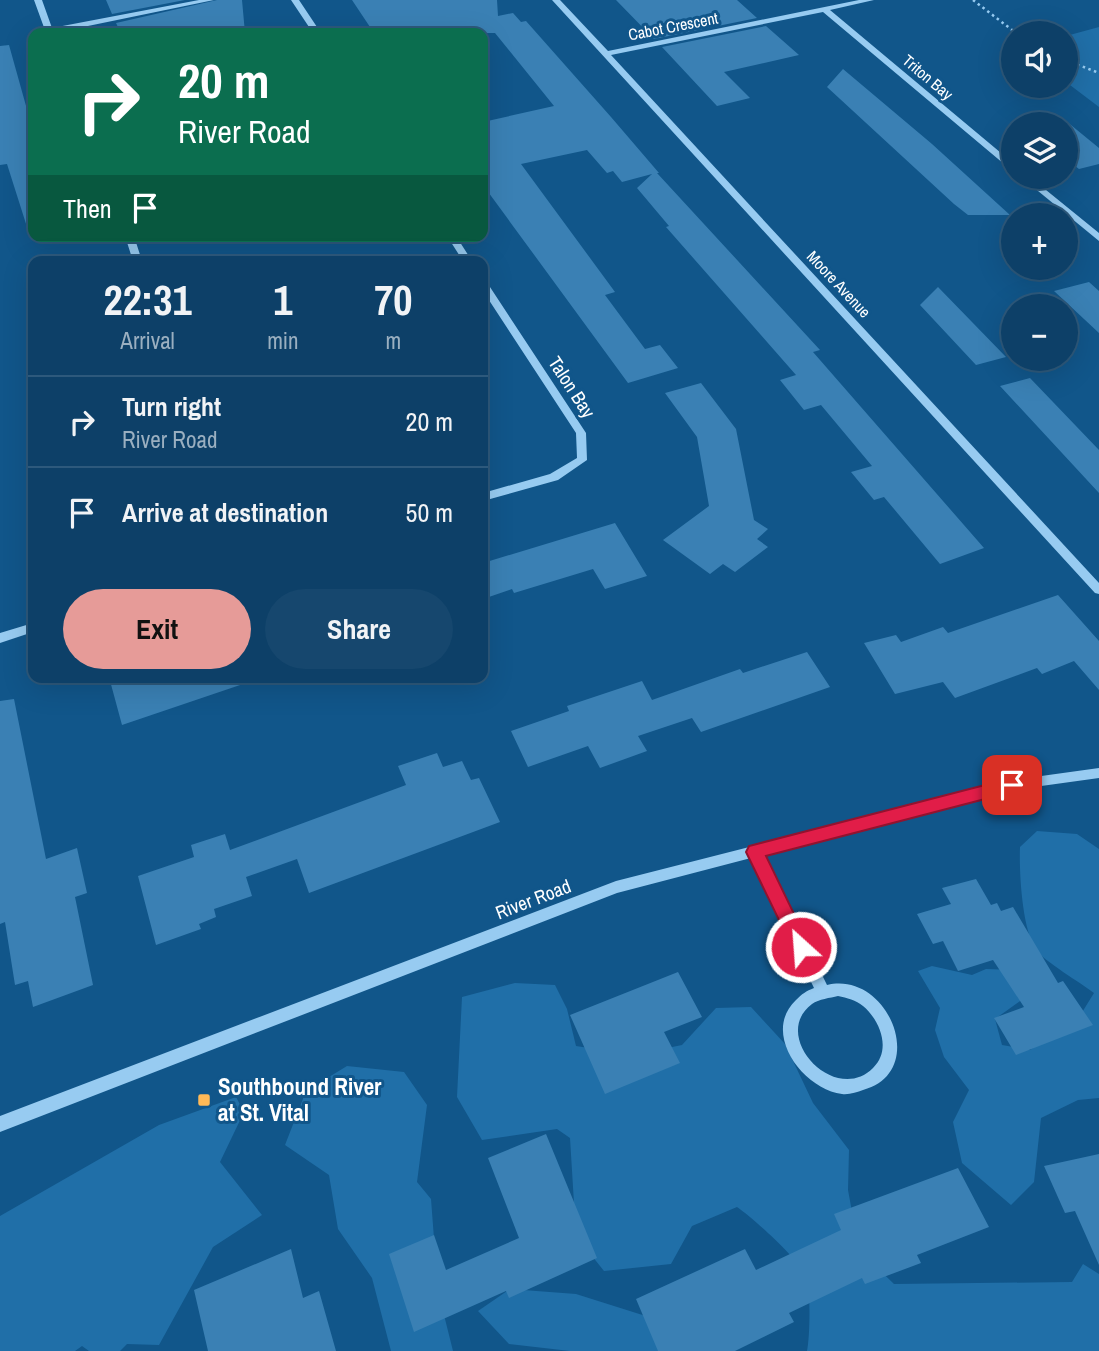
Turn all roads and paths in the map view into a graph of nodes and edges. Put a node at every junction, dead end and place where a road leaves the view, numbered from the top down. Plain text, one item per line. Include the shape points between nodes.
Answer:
1 (38, 0) edge
2 (210, 0) edge
3 (295, 0) edge
4 (556, 0) edge
5 (870, 0) edge
6 (973, 0) edge
7 (825, 10) junction
8 (1001, 21) edge
9 (48, 28) edge
10 (70, 28) edge
11 (314, 28) edge
12 (606, 54) junction
13 (1078, 65) edge
14 (1099, 74) edge
15 (1001, 157) edge
16 (1040, 189) edge
17 (1099, 238) edge
18 (488, 292) edge
19 (488, 496) edge
20 (1099, 590) edge
21 (28, 630) edge
22 (0, 638) edge
23 (1099, 773) edge
24 (755, 852) junction
25 (822, 990) junction
26 (0, 1124) edge

1 - 9 street
2 - 10 street
3 - 11 street
4 - 12 street, Moore Avenue
5 - 7 street, Cabot Crescent
6 - 8 path
7 - 12 street, Cabot Crescent
7 - 15 street, Triton Bay
12 - 20 street, Moore Avenue
13 - 14 path
16 - 17 street
18 - 19 street, Talon Bay via 581,433 582,460 554,477
21 - 22 street
23 - 24 street, River Road via 1012,785
24 - 25 street
24 - 26 street, River Road via 616,887
25 - 25 street via 797,1006 789,1034 794,1050 816,1077 851,1086 867,1082 889,1059 888,1028 868,1001 838,989

